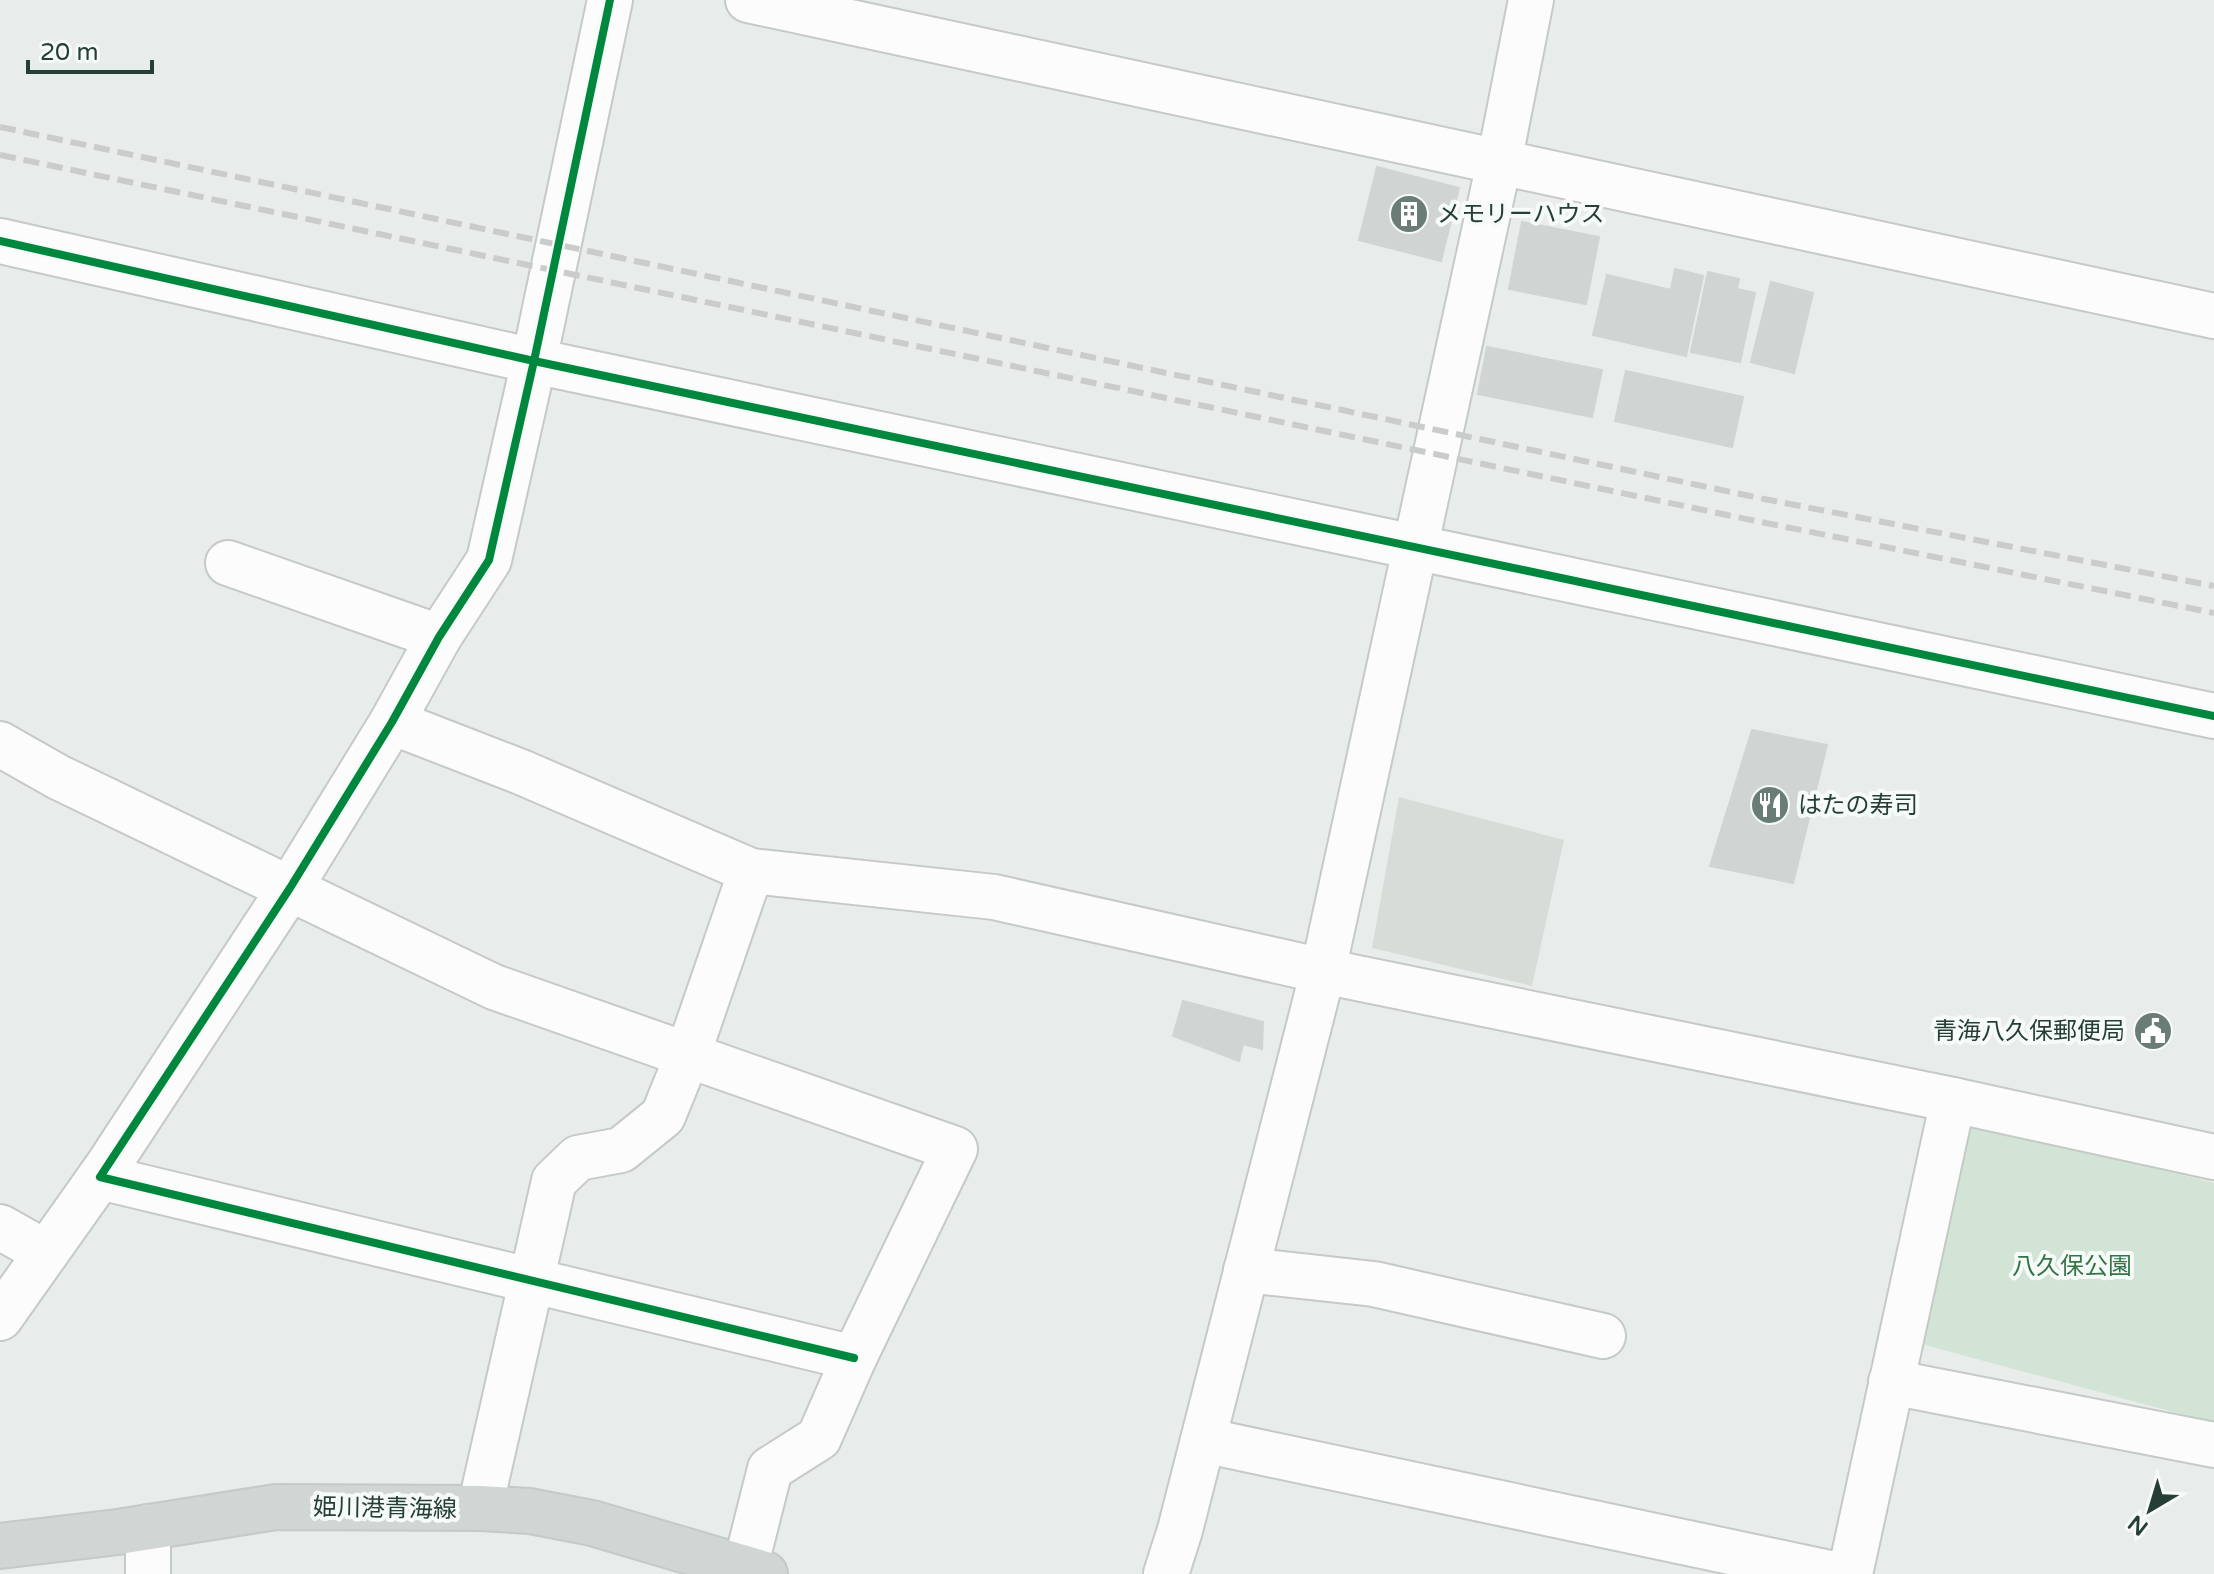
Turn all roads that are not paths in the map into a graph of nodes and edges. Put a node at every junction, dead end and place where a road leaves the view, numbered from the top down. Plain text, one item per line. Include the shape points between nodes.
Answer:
1 (610, 0) edge
2 (748, 0) edge
3 (1531, 0) edge
4 (1499, 163) junction
5 (0, 241) edge
6 (2214, 316) edge
7 (534, 361) junction
8 (1415, 546) junction
9 (228, 563) dead end
10 (439, 637) junction
11 (2214, 716) edge
12 (392, 722) junction
13 (0, 744) edge
14 (751, 871) junction
15 (290, 888) junction
16 (1323, 971) junction
17 (687, 1057) junction
18 (1953, 1100) junction
19 (2214, 1157) edge
20 (100, 1177) junction
21 (0, 1227) edge
22 (46, 1253) junction
23 (1246, 1270) junction
24 (529, 1281) junction
25 (0, 1318) edge
26 (1603, 1336) dead end
27 (854, 1358) junction
28 (1891, 1382) junction
29 (1203, 1440) junction
30 (2214, 1445) edge
31 (480, 1508) junction
32 (148, 1527) junction
33 (0, 1546) edge
34 (755, 1571) edge
35 (148, 1574) edge
36 (1166, 1574) edge
37 (1834, 1574) edge
38 (1850, 1574) edge

1 - 7 street
2 - 4 street
3 - 4 street
4 - 6 street
4 - 8 street
5 - 7 street
7 - 8 street
7 - 10 street via 489,560
8 - 11 street
8 - 16 street
9 - 10 street
10 - 12 street
12 - 14 street
12 - 15 street
13 - 15 street
14 - 16 street via 994,897
14 - 17 street
15 - 17 street via 494,987
15 - 20 street
16 - 18 street
16 - 23 street
17 - 24 street via 663,1116 621,1150 578,1158 554,1181
17 - 27 street via 955,1149
18 - 19 street
18 - 28 street
20 - 22 street
20 - 24 street
21 - 22 street
22 - 25 street
23 - 26 street via 1374,1284
23 - 29 street
24 - 27 street
24 - 31 street
27 - 34 street via 819,1438 770,1469
28 - 30 street
28 - 38 street
29 - 36 street
29 - 37 street
31 - 32 main road, 姫川港青海線 via 276,1507
31 - 34 main road, 姫川港青海線 via 592,1523
32 - 33 main road, 姫川港青海線
32 - 35 street

